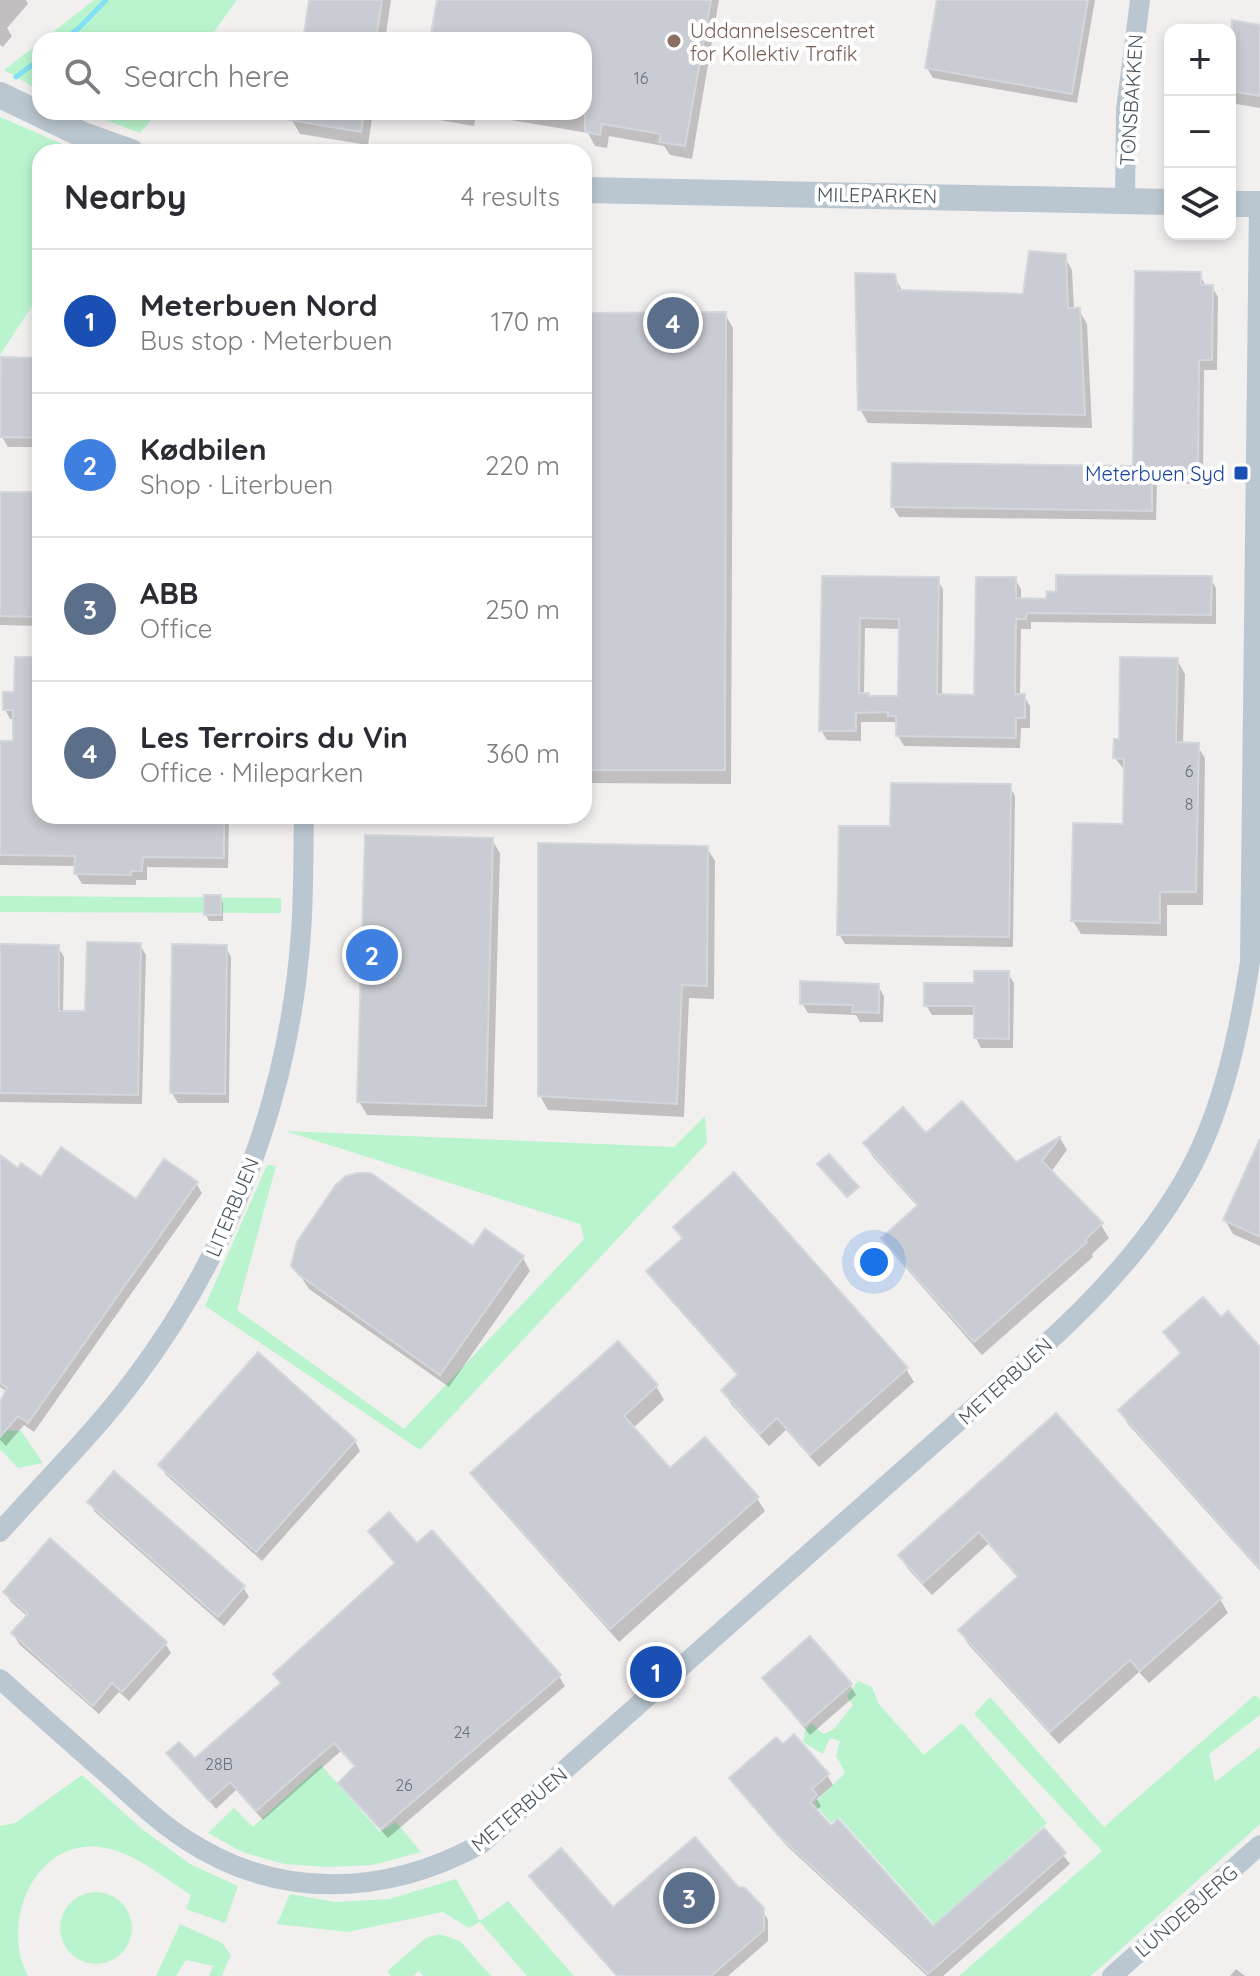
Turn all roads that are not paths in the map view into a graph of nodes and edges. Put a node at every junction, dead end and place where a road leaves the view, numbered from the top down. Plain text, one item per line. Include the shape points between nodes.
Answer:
1 (1140, 0) edge
2 (0, 95) edge
3 (32, 110) edge
4 (52, 120) edge
5 (108, 144) edge
6 (592, 190) edge
7 (1125, 200) junction
8 (1164, 202) edge
9 (1236, 204) edge
10 (1259, 204) edge
11 (304, 824) edge
12 (0, 1532) edge
13 (0, 1679) edge
14 (1260, 1845) edge
15 (1112, 1976) edge

1 - 7 street, TONSBAKKEN via 1126,110
2 - 3 street
4 - 5 street
6 - 7 street, MILEPARKEN
7 - 8 street, MILEPARKEN
9 - 10 street
10 - 13 street, METERBUEN via 1250,962 1240,1025 1219,1100 1192,1167 1152,1230 1112,1279 1021,1366 481,1844 417,1873 380,1882 317,1884 266,1876 225,1862 152,1814
11 - 12 street, LITERBUEN via 301,932 291,1017 270,1113 243,1188 210,1260 162,1340 131,1383
14 - 15 street, LUNDEBJERG

